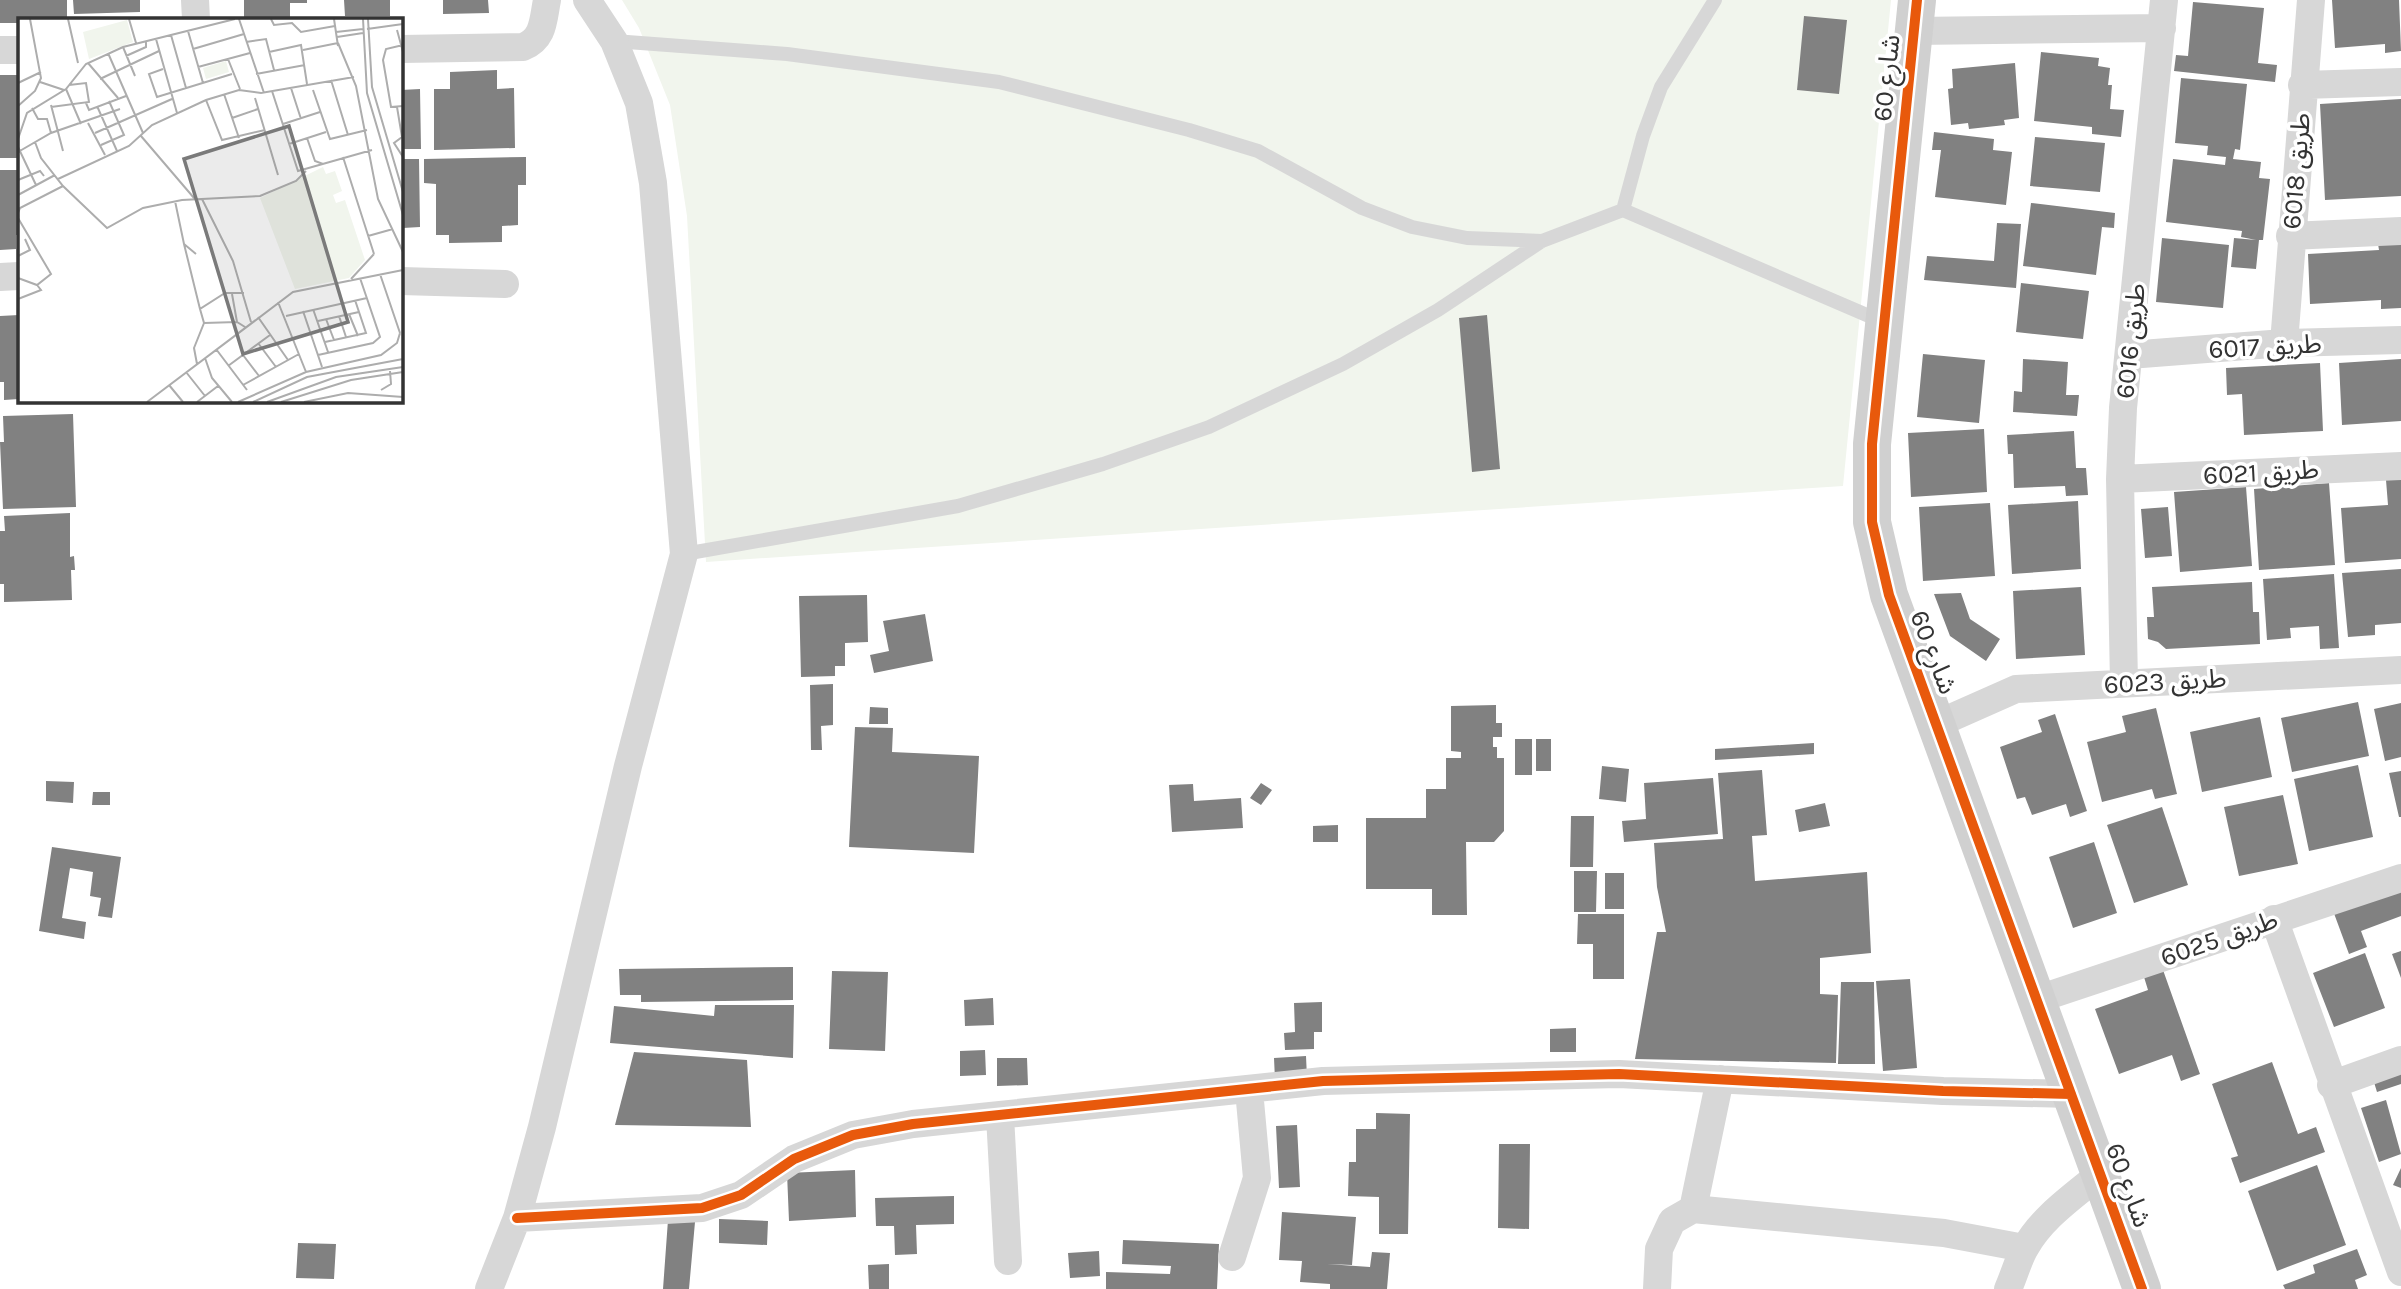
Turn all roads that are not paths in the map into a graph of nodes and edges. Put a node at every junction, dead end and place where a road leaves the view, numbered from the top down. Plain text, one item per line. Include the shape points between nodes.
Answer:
1 (195, 0) edge
2 (547, 0) edge
3 (587, 0) edge
4 (1715, 0) edge
5 (2165, 0) edge
6 (2311, 0) edge
7 (1915, 15) edge
8 (196, 18) edge
9 (2162, 28) junction
10 (614, 41) junction
11 (402, 48) edge
12 (0, 50) edge
13 (18, 50) edge
14 (2401, 82) edge
15 (2302, 85) junction
16 (1623, 210) junction
17 (2401, 231) edge
18 (2290, 236) junction
19 (1542, 241) junction
20 (18, 276) edge
21 (0, 277) edge
22 (402, 281) edge
23 (505, 284) dead end
24 (1884, 322) junction
25 (2401, 340) edge
26 (2284, 343) junction
27 (2129, 355) junction
28 (2401, 466) edge
29 (2120, 479) junction
30 (684, 554) junction
31 (2401, 670) edge
32 (2124, 683) junction
33 (1937, 724) junction
34 (2401, 878) edge
35 (2274, 919) junction
36 (2038, 999) junction
37 (2401, 1060) edge
38 (1720, 1079) junction
39 (2331, 1085) junction
40 (1250, 1090) junction
41 (2071, 1094) junction
42 (1000, 1116) junction
43 (2100, 1174) junction
44 (1693, 1209) junction
45 (517, 1218) junction
46 (2024, 1248) junction
47 (1232, 1257) dead end
48 (1008, 1261) dead end
49 (2401, 1272) edge
50 (489, 1289) edge
51 (1657, 1289) edge
52 (2008, 1289) edge
53 (2142, 1289) edge

1 - 8 street
2 - 11 street via 541,34 523,47
3 - 10 street
4 - 16 lane via 1661,87
5 - 9 street, طريق 6016
6 - 15 street, طريق 6018
7 - 9 street
7 - 24 street, شارع 60
9 - 27 street, طريق 6016
10 - 19 lane via 787,54 999,82 1258,151 1362,208 1412,228 1467,238
10 - 30 street via 639,103 653,183
12 - 13 street
14 - 15 street
15 - 18 street, طريق 6018
16 - 19 lane
16 - 24 lane
17 - 18 street
18 - 26 street, طريق 6018
19 - 30 lane via 1438,310 1343,364 1209,427 958,506
20 - 21 street
22 - 23 street
24 - 33 street, شارع 60 via 1872,444 1872,522 1889,595
25 - 26 street, طريق 6017
26 - 27 street, طريق 6017
27 - 29 street, طريق 6016
28 - 29 street, طريق 6021
29 - 32 street, طريق 6016
30 - 45 street
31 - 32 street, طريق 6023
32 - 33 street, طريق 6023 via 2016,689
33 - 36 street, شارع 60
34 - 35 street, طريق 6025
35 - 36 street, طريق 6025
35 - 39 street
36 - 41 street, شارع 60
37 - 39 street
38 - 40 street via 1547,1075 1323,1081
38 - 41 street
38 - 44 street
39 - 49 street
40 - 42 street
40 - 47 street via 1257,1178
41 - 43 street, شارع 60
42 - 45 street via 853,1135 794,1159 741,1195 702,1208
42 - 48 street
43 - 46 street via 2049,1217
43 - 53 street, شارع 60
44 - 46 street via 1944,1233
44 - 51 street via 1672,1221 1659,1249
45 - 50 street
46 - 52 street

